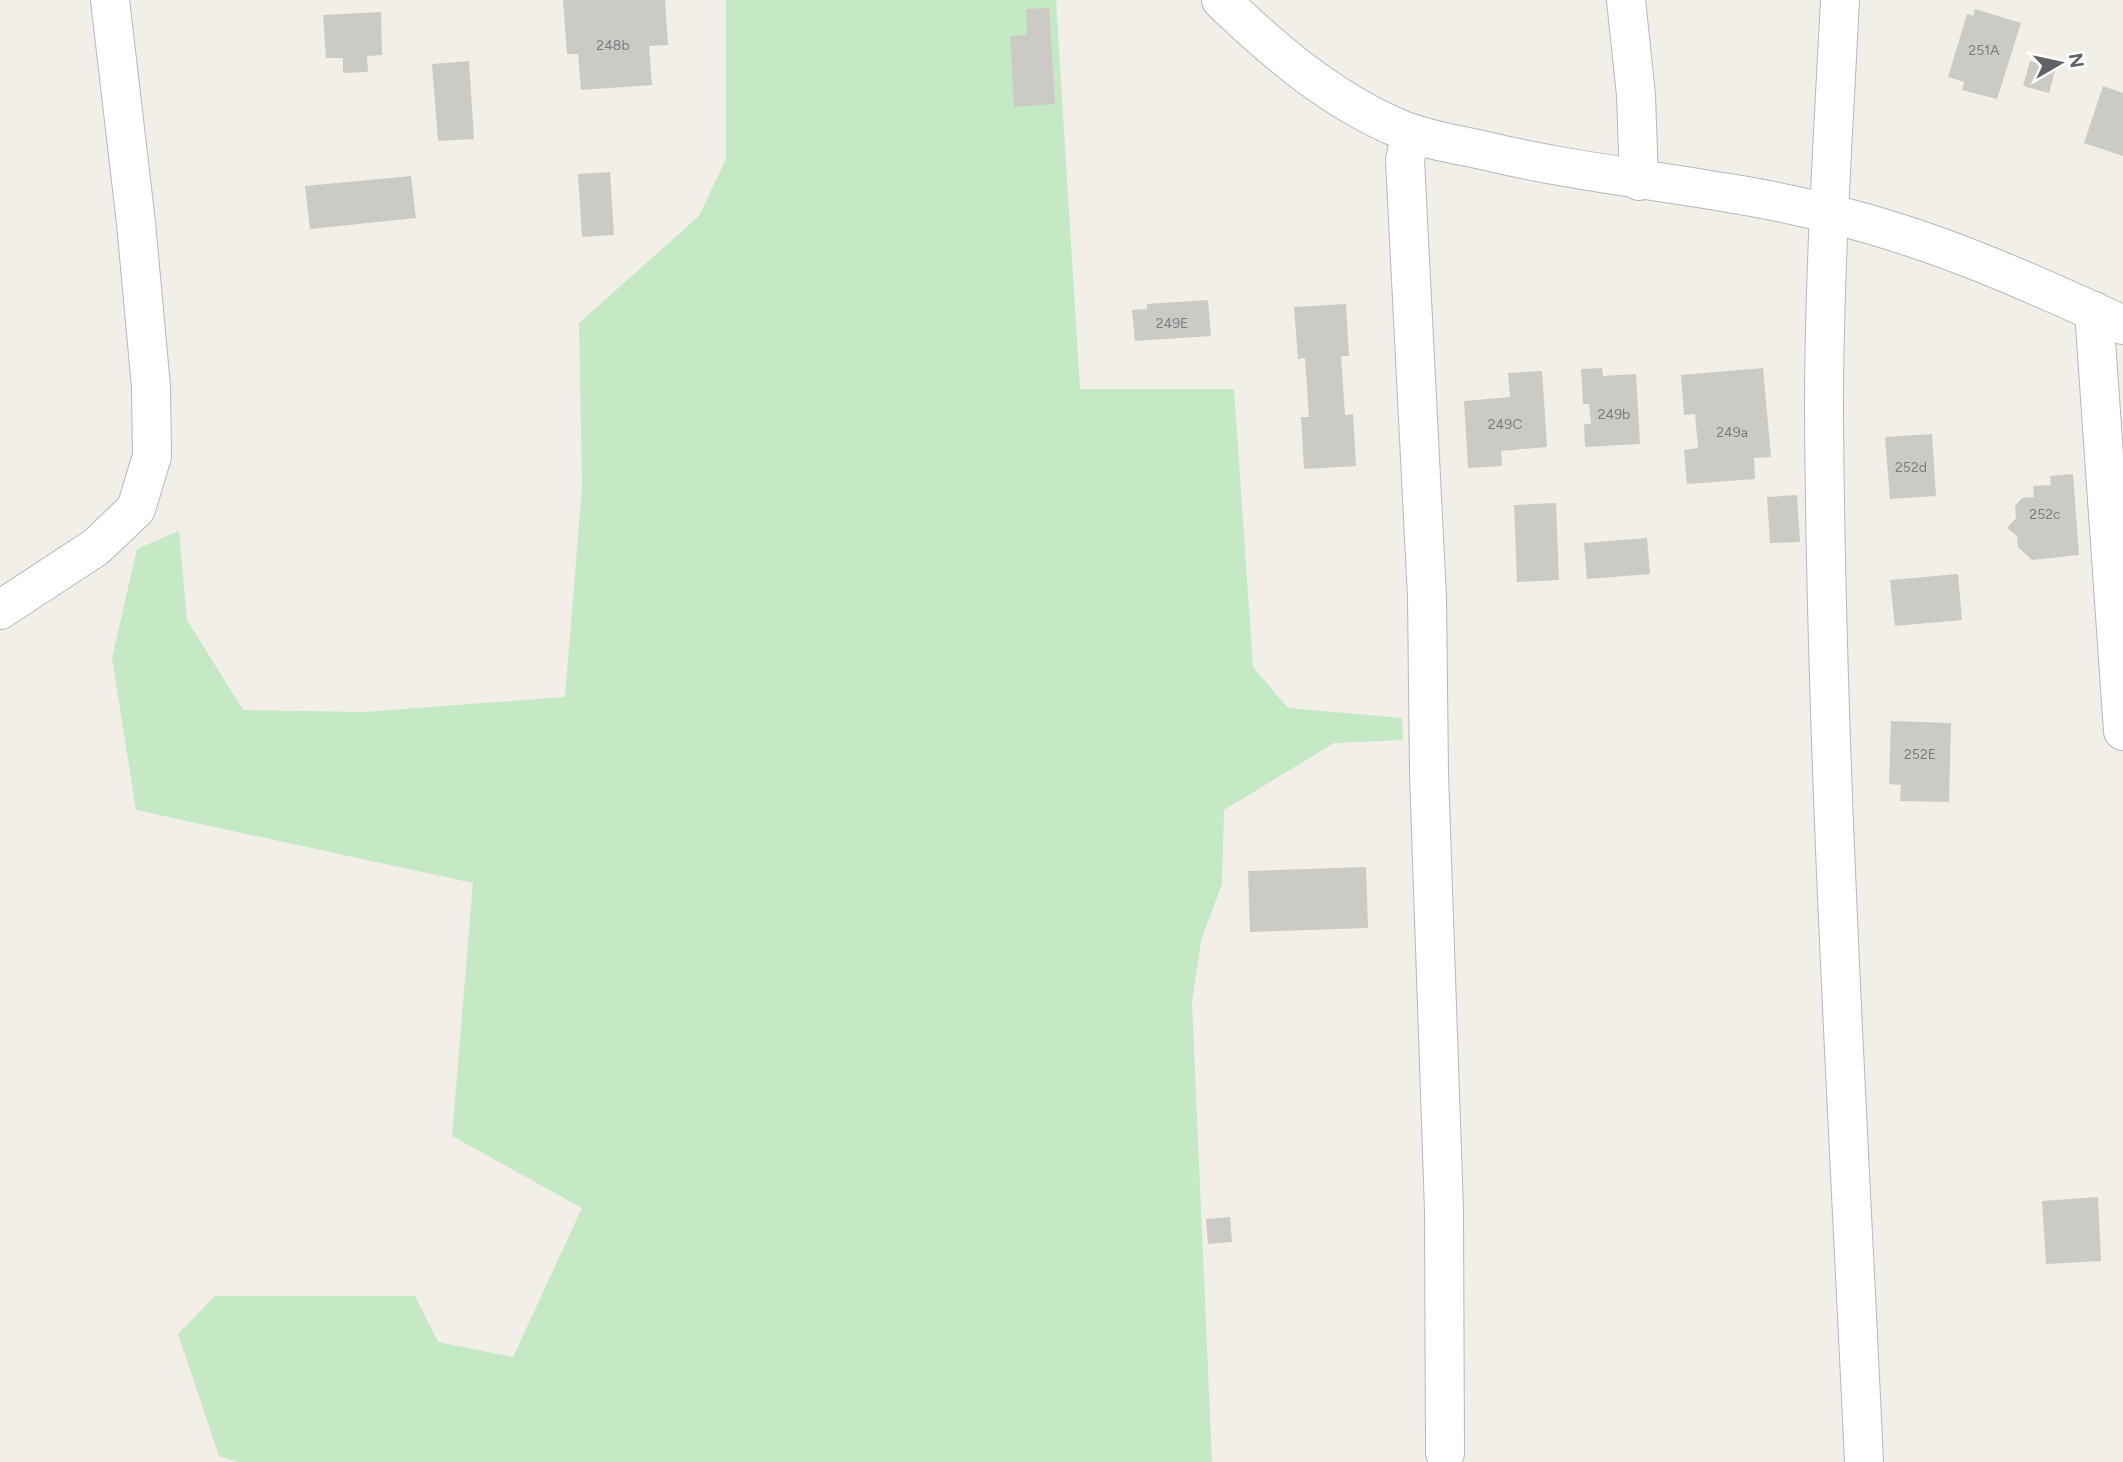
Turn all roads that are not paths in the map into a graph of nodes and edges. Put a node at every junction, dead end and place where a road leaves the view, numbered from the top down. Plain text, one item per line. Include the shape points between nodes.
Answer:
1 (110, 0) edge
2 (1221, 0) edge
3 (1626, 0) edge
4 (1839, 0) edge
5 (1411, 133) junction
6 (1639, 181) junction
7 (1829, 213) junction
8 (2108, 318) edge
9 (0, 610) edge
10 (2123, 731) edge
11 (1445, 1452) dead end
12 (1864, 1462) edge

1 - 9 street via 136,223 151,387 152,456 136,509 96,547
2 - 5 street via 1299,70
3 - 6 street
4 - 7 street
5 - 6 street
5 - 11 street via 1405,160 1427,597 1444,1210
6 - 7 street
7 - 8 street via 1926,240
7 - 12 street via 1824,409 1833,829
8 - 10 street

